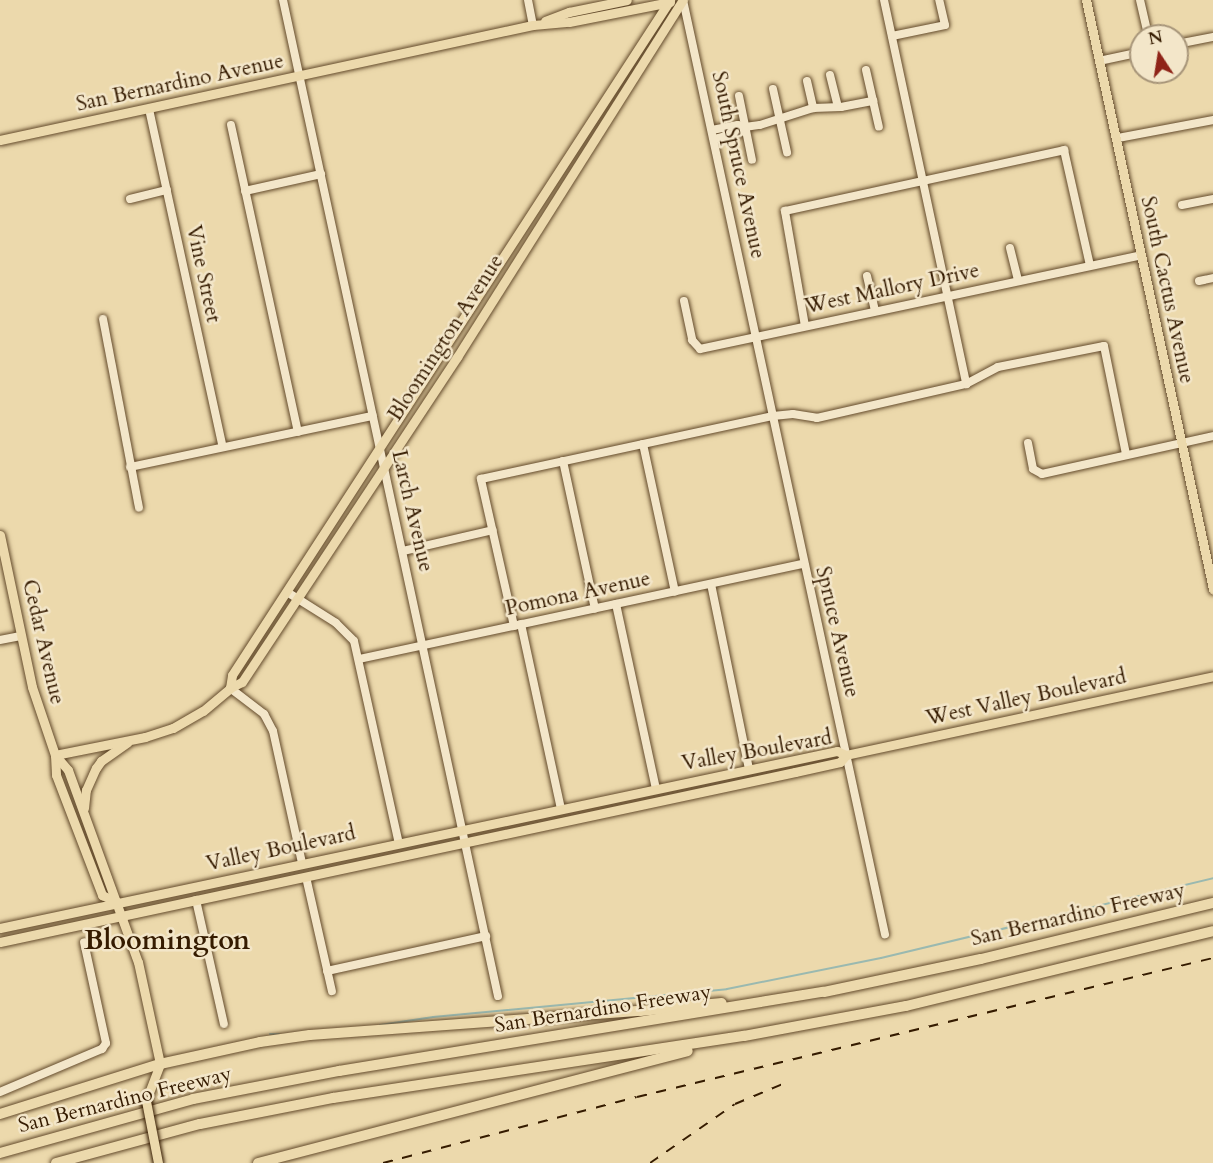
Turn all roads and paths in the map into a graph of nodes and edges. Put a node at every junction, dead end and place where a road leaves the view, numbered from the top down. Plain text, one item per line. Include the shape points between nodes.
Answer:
1 (283, 0) edge
2 (528, 0) edge
3 (627, 0) edge
4 (682, 0) edge
5 (884, 0) edge
6 (939, 0) edge
7 (1086, 0) edge
8 (1140, 0) edge
9 (669, 1) edge
10 (637, 9) junction
11 (1145, 24) edge
12 (533, 26) junction
13 (650, 31) junction
14 (892, 36) junction
15 (1213, 37) edge
16 (1189, 42) edge
17 (1129, 55) edge
18 (1099, 61) junction
19 (866, 70) dead end
20 (830, 75) dead end
21 (300, 76) junction
22 (807, 81) dead end
23 (773, 89) dead end
24 (739, 96) dead end
25 (873, 101) junction
26 (838, 107) junction
27 (813, 108) junction
28 (149, 109) junction
29 (779, 120) junction
30 (1213, 120) edge
31 (231, 125) dead end
32 (745, 127) junction
33 (879, 127) dead end
34 (713, 134) junction
35 (1118, 138) junction
36 (0, 140) edge
37 (787, 152) dead end
38 (567, 158) junction
39 (752, 160) dead end
40 (321, 174) junction
41 (924, 181) junction
42 (167, 190) junction
43 (245, 191) junction
44 (130, 199) dead end
45 (1213, 199) edge
46 (553, 203) junction
47 (1182, 205) dead end
48 (1010, 248) dead end
49 (1141, 255) junction
50 (1090, 265) junction
51 (867, 276) dead end
52 (1213, 278) edge
53 (1018, 281) junction
54 (1199, 281) dead end
55 (482, 290) junction
56 (948, 296) junction
57 (494, 298) junction
58 (684, 301) dead end
59 (875, 311) junction
60 (103, 319) dead end
61 (805, 326) junction
62 (756, 338) junction
63 (966, 384) junction
64 (373, 416) junction
65 (773, 416) junction
66 (298, 432) junction
67 (1213, 436) edge
68 (1181, 442) junction
69 (1028, 443) dead end
70 (643, 444) junction
71 (223, 447) junction
72 (380, 447) junction
73 (1126, 454) junction
74 (563, 461) junction
75 (384, 466) junction
76 (130, 467) junction
77 (139, 508) dead end
78 (493, 530) junction
79 (0, 535) edge
80 (403, 551) junction
81 (804, 564) junction
82 (711, 584) junction
83 (1213, 589) edge
84 (287, 592) junction
85 (675, 592) junction
86 (298, 599) junction
87 (616, 604) junction
88 (595, 609) junction
89 (517, 625) junction
90 (21, 636) junction
91 (0, 640) edge
92 (424, 645) junction
93 (359, 659) junction
94 (1213, 676) edge
95 (230, 688) junction
96 (132, 740) junction
97 (55, 755) junction
98 (846, 755) junction
99 (749, 769) junction
100 (656, 789) junction
101 (561, 809) junction
102 (83, 810) junction
103 (464, 830) junction
104 (466, 842) junction
105 (399, 844) junction
106 (302, 863) junction
107 (306, 877) junction
108 (196, 900) junction
109 (117, 902) junction
110 (1213, 903) edge
111 (122, 915) junction
112 (0, 928) edge
113 (1213, 931) edge
114 (885, 934) dead end
115 (486, 936) junction
116 (0, 942) edge
117 (84, 942) dead end
118 (327, 971) junction
119 (332, 991) dead end
120 (817, 993) junction
121 (498, 996) dead end
122 (224, 1024) dead end
123 (744, 1036) junction
124 (160, 1064) junction
125 (0, 1092) edge
126 (0, 1114) edge
127 (0, 1153) edge
128 (56, 1163) edge
129 (158, 1163) edge
130 (258, 1163) edge

1 - 21 street, Larch Avenue
2 - 12 street
3 - 12 main road via 569,12
4 - 9 main road
4 - 34 street, South Spruce Avenue
4 - 46 main road, Bloomington Avenue
5 - 14 street
6 - 14 street via 945,26
7 - 18 main road, South Cactus Avenue
8 - 11 street
9 - 10 main road
9 - 13 main road, Bloomington Avenue
10 - 12 main road
10 - 13 main road via 645,15
12 - 21 main road, San Bernardino Avenue
13 - 38 main road, Bloomington Avenue
14 - 41 street
15 - 16 street
17 - 18 street
18 - 35 main road, South Cactus Avenue
19 - 25 street
20 - 26 street
21 - 28 main road, San Bernardino Avenue
21 - 40 street, Larch Avenue
22 - 27 street
23 - 29 street
24 - 32 street
25 - 26 street
25 - 33 street
26 - 27 street
27 - 29 street
28 - 36 main road, San Bernardino Avenue
28 - 42 street, Vine Street
29 - 32 street
29 - 37 street
30 - 35 street
31 - 43 street
32 - 34 street via 738,124
32 - 39 street
34 - 62 street, South Spruce Avenue
35 - 49 main road, South Cactus Avenue
38 - 46 main road via 571,165 558,185
38 - 55 main road, Bloomington Avenue
40 - 43 street
40 - 64 street, Larch Avenue
41 - 50 street via 1064,150
41 - 56 street
41 - 61 street via 785,211
42 - 44 street
42 - 71 street, Vine Street
43 - 66 street
45 - 47 street
46 - 57 main road, Bloomington Avenue
48 - 53 street
49 - 50 street, West Mallory Drive
49 - 68 main road, South Cactus Avenue
50 - 53 street, West Mallory Drive
51 - 59 street
52 - 54 street
53 - 56 street, West Mallory Drive
55 - 57 main road
55 - 72 main road, Bloomington Avenue
56 - 59 street, West Mallory Drive
56 - 63 street
57 - 75 main road, Bloomington Avenue
58 - 62 street, West Mallory Drive via 692,340 700,349
59 - 61 street, West Mallory Drive
60 - 76 street
61 - 62 street, West Mallory Drive
62 - 65 street, Spruce Avenue
63 - 65 street via 817,418
63 - 73 street via 998,367 1104,346
64 - 66 street
64 - 72 street, Larch Avenue
65 - 70 street
65 - 81 street, Spruce Avenue
66 - 71 street
67 - 68 street
68 - 73 street
68 - 83 main road, South Cactus Avenue
69 - 73 street via 1035,471 1042,474
70 - 74 street
70 - 85 street
71 - 76 street
72 - 75 street, Larch Avenue
72 - 84 main road, Bloomington Avenue
74 - 78 street via 481,479
74 - 88 street
75 - 80 street, Larch Avenue
75 - 86 main road, Bloomington Avenue
76 - 77 street
78 - 80 street
78 - 89 street
79 - 90 main road, Cedar Avenue
80 - 92 street, Larch Avenue
81 - 82 street, Pomona Avenue
81 - 98 street, Spruce Avenue
82 - 85 street, Pomona Avenue
82 - 99 street
84 - 86 street
84 - 95 main road, Bloomington Avenue via 232,675
85 - 87 street, Pomona Avenue
86 - 93 street via 344,629 354,641
86 - 95 main road, Bloomington Avenue via 242,682
87 - 88 street, Pomona Avenue
87 - 100 street
88 - 89 street, Pomona Avenue
89 - 92 street, Pomona Avenue
89 - 101 street
90 - 91 street
90 - 97 main road, Cedar Avenue via 32,687
92 - 93 street, Pomona Avenue
92 - 103 street, Larch Avenue
93 - 105 street
94 - 98 main road, West Valley Boulevard
95 - 96 main road, Bloomington Avenue via 189,720
95 - 106 street via 264,714 273,731
96 - 97 main road, Bloomington Avenue
96 - 102 main road via 96,768 86,790
97 - 102 main road, Cedar Avenue via 68,770
97 - 109 main road, Cedar Avenue via 56,775 102,896
98 - 99 main road, Valley Boulevard via 837,750
98 - 104 main road, Valley Boulevard via 840,762
98 - 114 street, Spruce Avenue
99 - 100 main road, Valley Boulevard
100 - 101 main road, Valley Boulevard
101 - 103 main road, Valley Boulevard
102 - 109 main road, Cedar Avenue
103 - 104 street, Larch Avenue
103 - 105 main road, Valley Boulevard
104 - 107 main road, Valley Boulevard
104 - 115 street, Larch Avenue
105 - 106 main road, Valley Boulevard
106 - 109 main road, Valley Boulevard
107 - 108 main road, Valley Boulevard
107 - 118 street
108 - 111 main road, Valley Boulevard
108 - 122 street
109 - 111 main road, Cedar Avenue
109 - 112 main road, Valley Boulevard
110 - 120 highway, San Bernardino Freeway via 981,959
111 - 116 main road, Valley Boulevard
111 - 124 main road, Cedar Avenue via 138,962
113 - 123 highway, San Bernardino Freeway via 906,1006
115 - 118 street
115 - 121 street, Larch Avenue
117 - 125 street via 106,1043 102,1049
118 - 119 street
120 - 124 highway via 802,990 640,1011 310,1035
120 - 127 highway, San Bernardino Freeway via 339,1071 204,1097
123 - 128 highway, San Bernardino Freeway via 333,1098 200,1124
123 - 130 highway
124 - 126 highway
124 - 129 main road, bridge via 146,1101

